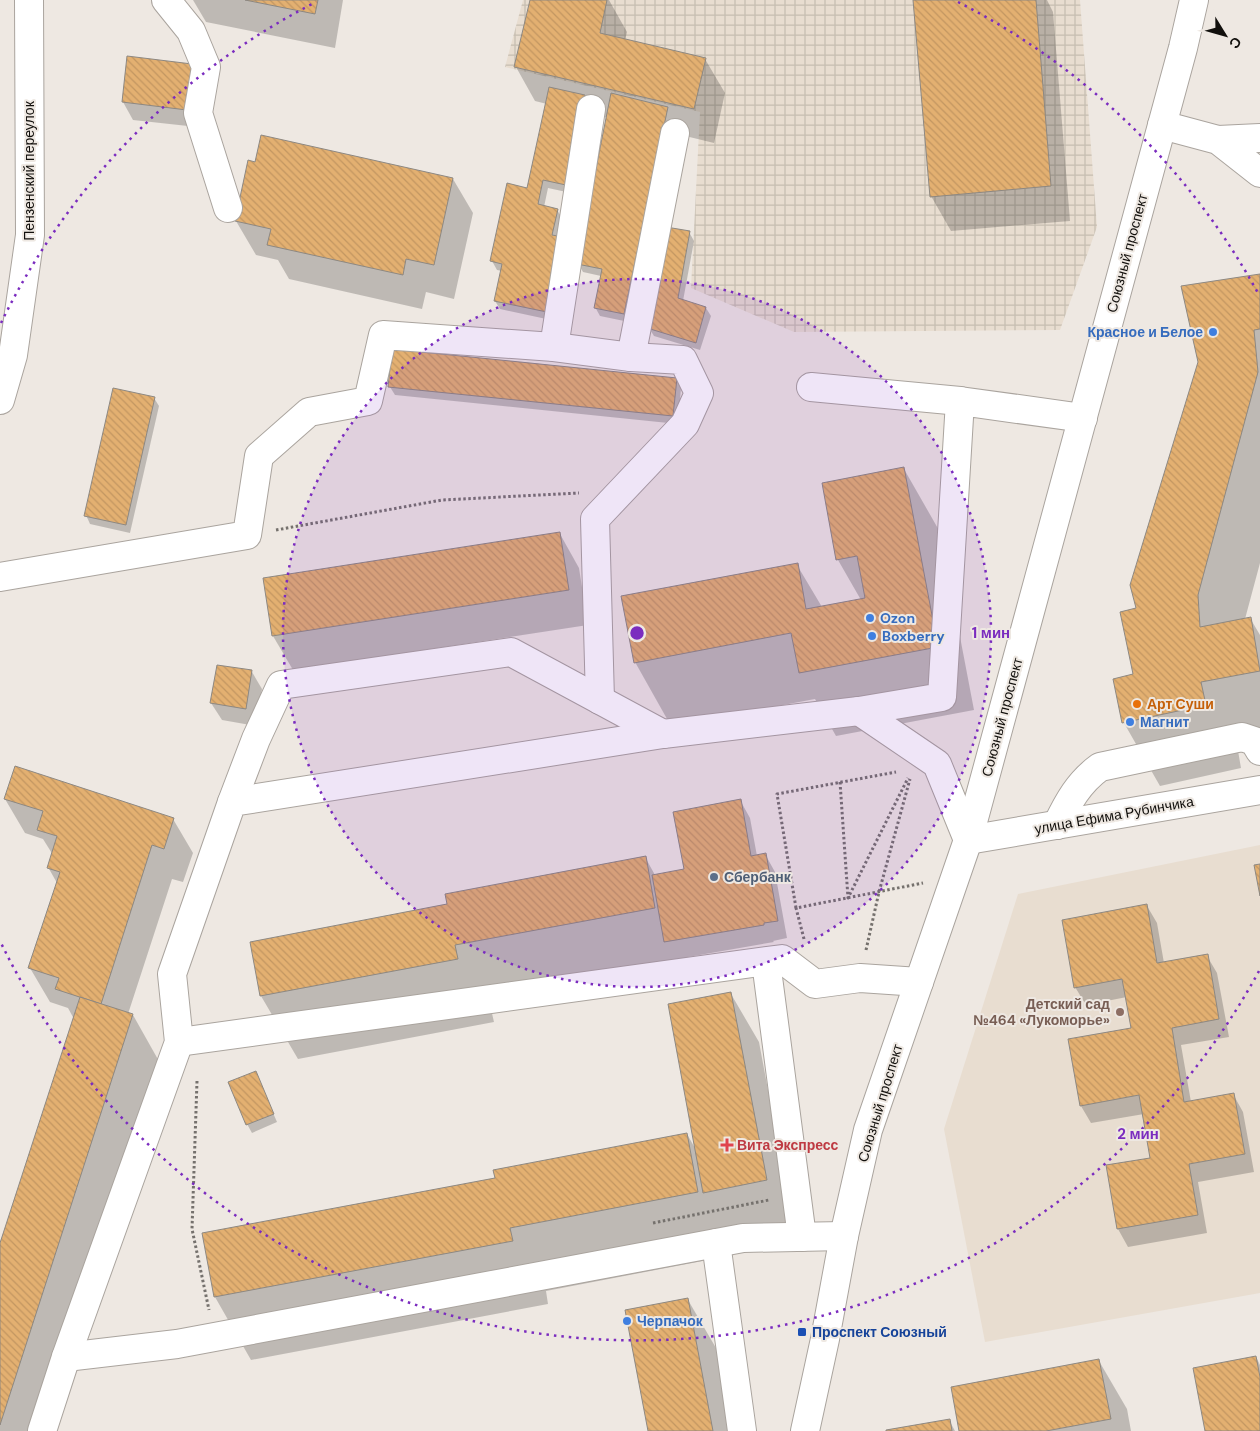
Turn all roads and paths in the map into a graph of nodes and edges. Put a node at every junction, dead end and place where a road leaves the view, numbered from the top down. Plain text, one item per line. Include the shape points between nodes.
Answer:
1 (29, 0) edge
2 (166, 0) edge
3 (1194, 0) edge
4 (591, 109) dead end
5 (1162, 125) junction
6 (675, 133) dead end
7 (1260, 138) edge
8 (1218, 140) junction
9 (1260, 173) edge
10 (228, 208) dead end
11 (554, 347) junction
12 (631, 358) junction
13 (811, 387) dead end
14 (0, 400) edge
15 (960, 401) junction
16 (1082, 418) junction
17 (622, 490) junction
18 (247, 535) junction
19 (0, 577) edge
20 (600, 700) junction
21 (859, 711) junction
22 (663, 734) junction
23 (1260, 751) edge
24 (925, 767) junction
25 (840, 782) junction
26 (1260, 790) edge
27 (232, 802) junction
28 (1057, 825) junction
29 (968, 840) junction
30 (955, 876) junction
31 (879, 892) junction
32 (848, 898) junction
33 (796, 908) junction
34 (766, 962) junction
35 (860, 978) junction
36 (918, 982) junction
37 (815, 984) junction
38 (188, 1040) junction
39 (771, 1199) dead end
40 (645, 1224) dead end
41 (844, 1236) junction
42 (802, 1237) junction
43 (716, 1243) junction
44 (211, 1318) dead end
45 (66, 1357) junction
46 (42, 1431) edge
47 (742, 1431) edge
48 (805, 1431) edge

1 - 14 street, Пензенский переулок via 30,236 12,355
2 - 10 street via 191,32 206,67 198,113
3 - 5 street, Союзный проспект
4 - 11 street
5 - 8 street
5 - 16 street, Союзный проспект
6 - 12 street
7 - 8 street
8 - 9 street
11 - 12 street
11 - 18 street via 383,335 368,400 309,412 259,456
12 - 17 street via 683,360 699,393 685,424
13 - 15 street
15 - 16 street
15 - 21 street via 942,697
16 - 29 street, Союзный проспект
17 - 18 path via 442,500
17 - 20 street via 594,519
18 - 19 street
20 - 22 street
20 - 27 street via 512,652 281,685
21 - 22 street
21 - 24 street
22 - 27 street
23 - 28 street via 1254,741 1242,737 1100,767 1088,775 1072,796
24 - 25 path
24 - 29 street
24 - 31 path
24 - 32 path
25 - 32 path
25 - 33 path via 777,794
26 - 28 street, улица Ефима Рубинчика
27 - 38 street via 172,974
28 - 29 street, улица Ефима Рубинчика
29 - 30 street, Союзный проспект
30 - 31 path
30 - 36 street, Союзный проспект
31 - 32 path
31 - 35 path
32 - 33 path
33 - 37 path
34 - 37 street via 782,960
34 - 38 street
34 - 42 street
35 - 36 street
35 - 37 street
36 - 41 street, Союзный проспект via 868,1130
38 - 44 path via 192,1229
38 - 45 street
39 - 40 path
41 - 42 street
41 - 48 street, Союзный проспект
42 - 43 street via 743,1238
43 - 45 street via 177,1344
43 - 47 street
45 - 46 street

